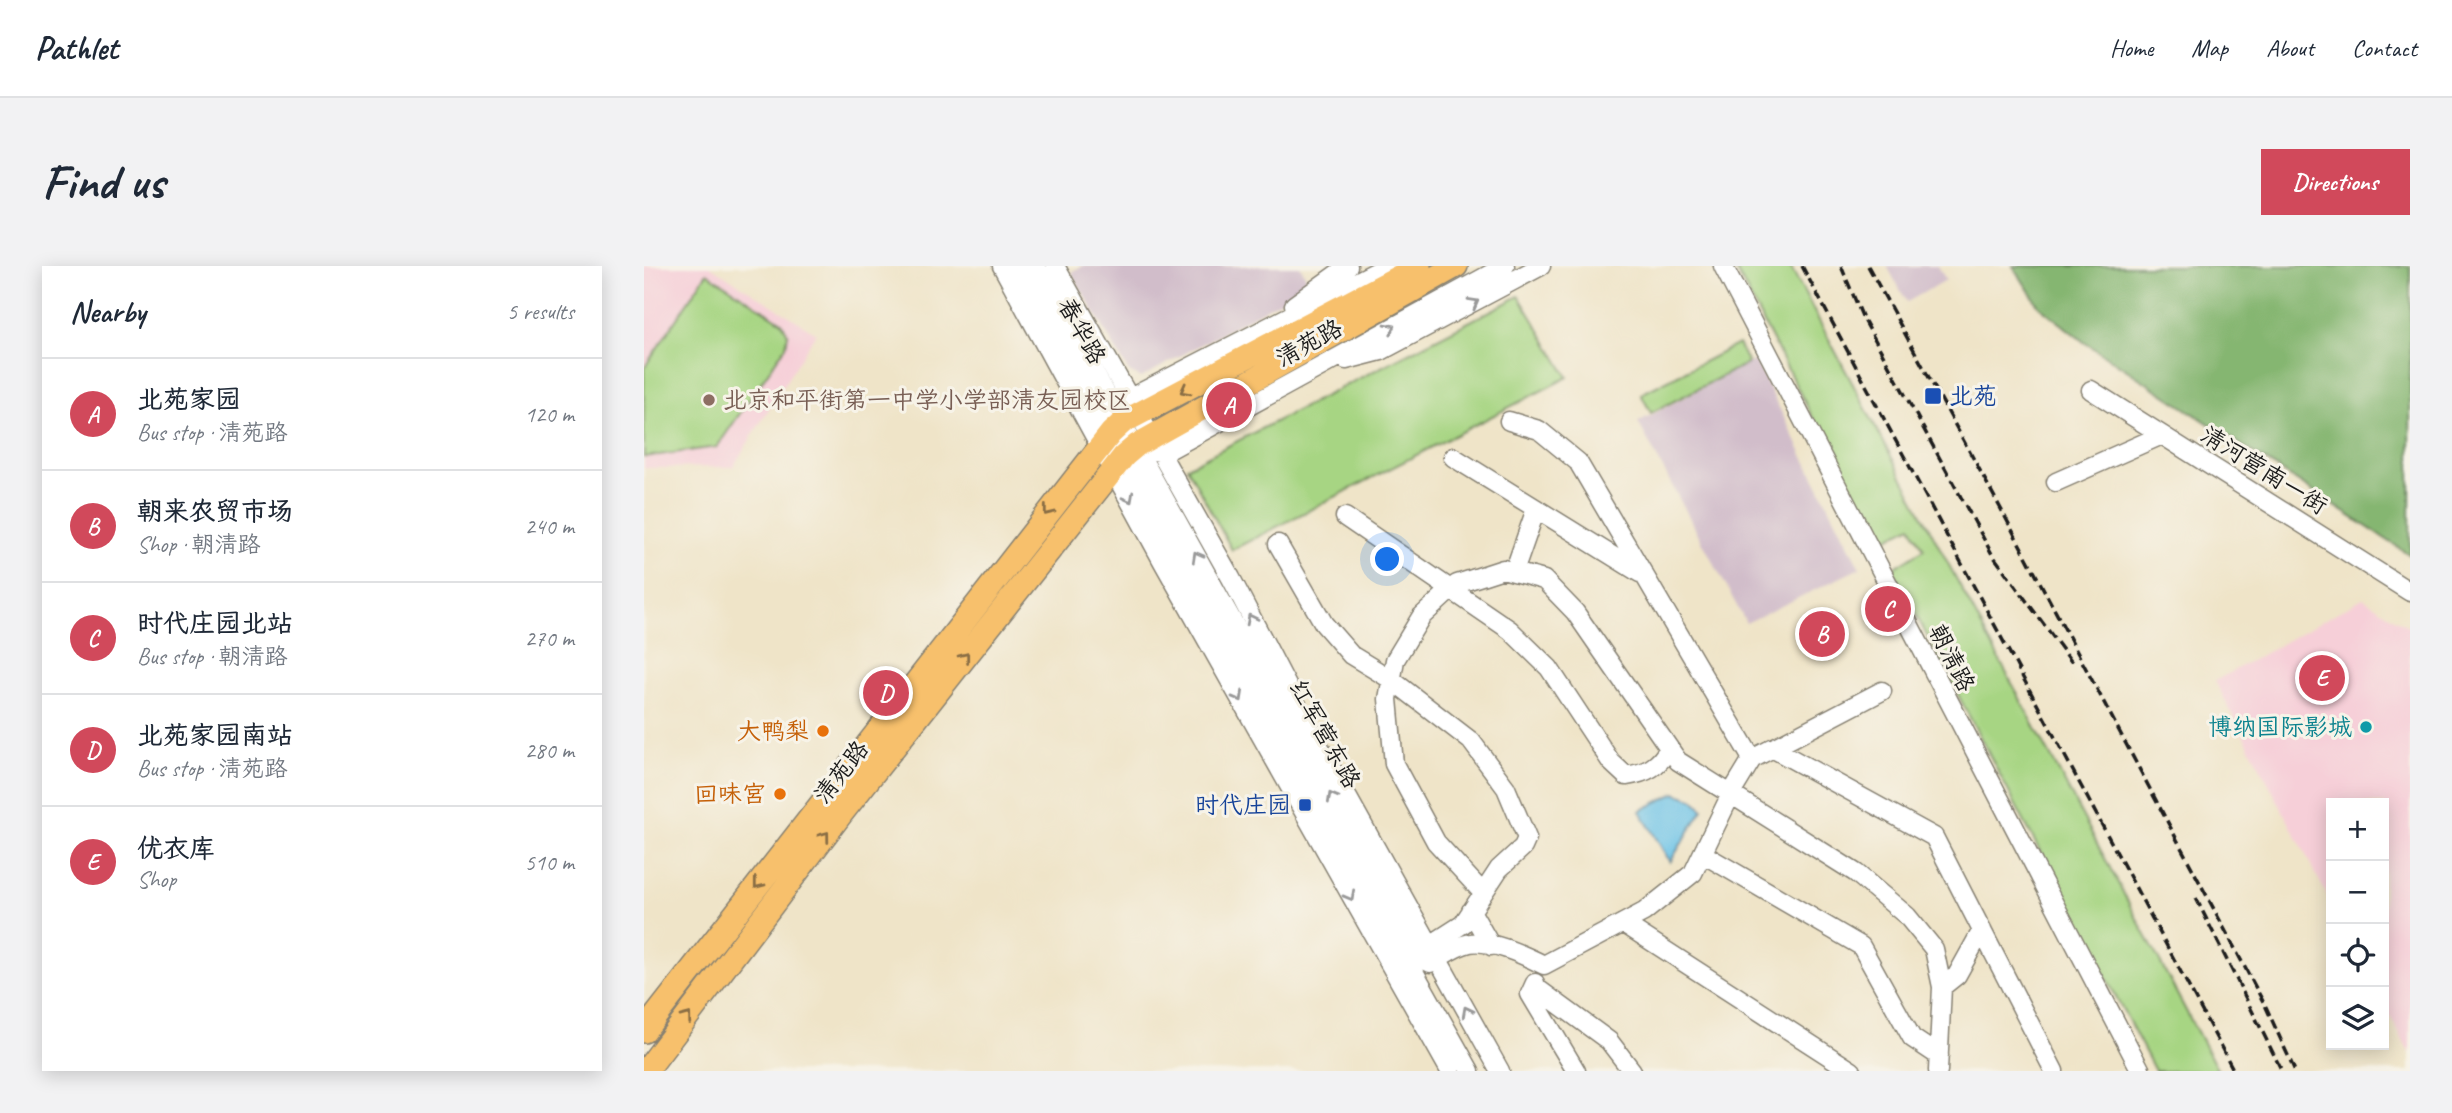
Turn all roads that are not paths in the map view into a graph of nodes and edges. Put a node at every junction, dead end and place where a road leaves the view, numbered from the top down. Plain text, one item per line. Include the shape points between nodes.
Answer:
1 (1002, 266) edge
2 (1017, 266) edge
3 (1035, 266) edge
4 (1055, 266) edge
5 (1348, 266) edge
6 (1387, 266) edge
7 (1419, 266) edge
8 (1456, 266) edge
9 (1505, 266) edge
10 (1541, 266) edge
11 (1723, 266) edge
12 (1278, 324) junction
13 (1251, 355) junction
14 (1321, 366) junction
15 (1244, 383) junction
16 (2091, 390) dead end
17 (1508, 421) dead end
18 (1121, 422) junction
19 (2162, 435) junction
20 (1137, 452) junction
21 (1453, 457) dead end
22 (2056, 482) dead end
23 (1536, 509) junction
24 (1345, 517) dead end
25 (1278, 544) dead end
26 (1514, 572) junction
27 (1644, 575) junction
28 (1449, 591) junction
29 (2410, 592) edge
30 (1392, 680) junction
31 (1882, 691) dead end
32 (1669, 748) junction
33 (1772, 748) junction
34 (1752, 759) junction
35 (1732, 792) junction
36 (1703, 854) junction
37 (1482, 892) junction
38 (1471, 911) junction
39 (1623, 923) junction
40 (1982, 930) junction
41 (1491, 946) junction
42 (1422, 959) junction
43 (1544, 965) junction
44 (1396, 976) junction
45 (1534, 986) junction
46 (1941, 987) junction
47 (644, 1031) edge
48 (1938, 1063) edge
49 (646, 1071) edge
50 (1450, 1071) edge
51 (1470, 1071) edge
52 (1484, 1071) edge
53 (1500, 1071) edge
54 (1576, 1071) edge
55 (1632, 1071) edge
56 (1852, 1071) edge
57 (2054, 1071) edge
58 (2141, 1071) edge

1 - 18 street
2 - 18 street, 春华路
3 - 18 street, 春华路
4 - 18 street
5 - 12 street via 1283,314
6 - 12 street, 清苑路
7 - 13 main road, 清苑路
8 - 15 main road, 清苑路
14 -> 9 street, 清苑路
14 -> 10 street via 1381,351
11 - 58 street, 朝清路
12 - 13 street
12 - 18 street, 清苑路 via 1262,329
13 -> 18 main road, 清苑路
14 - 15 street
14 - 20 street, 清苑路
15 - 20 main road, 清苑路
16 - 19 street, 清河营南一街
17 - 27 street via 1539,430 1578,462
18 - 20 street
18 - 20 street, 春华路
18 -> 47 main road, 清苑路
19 - 22 street
19 - 29 street, 清河营南一街
20 - 42 street, 红军营东路
42 -> 20 street
20 -> 44 street
49 -> 20 main road, 清苑路 via 839,817
21 - 23 street
23 - 26 street
23 - 27 street
24 - 28 street
25 - 30 street via 1324,624 1351,655
26 - 28 street via 1503,569
26 - 32 street via 1544,580 1575,612
27 - 34 street
28 - 30 street via 1421,617 1395,660
28 - 32 street via 1510,630 1549,668 1611,762 1626,776 1646,773 1663,760
30 - 37 street via 1388,699 1394,764 1436,842
30 - 37 street via 1471,741 1506,788 1527,838
31 - 33 street
32 - 35 street via 1678,761
33 - 34 street
33 - 40 street via 1934,837
34 - 35 street
35 - 36 street
35 - 46 street via 1856,873 1907,916 1934,949
36 - 39 street via 1693,873
36 - 48 street via 1861,946 1912,1038
37 - 38 street
38 - 41 street
38 - 42 street via 1463,924
39 - 43 street
39 - 56 street
40 - 46 street via 1957,975
40 - 57 street
41 - 42 street via 1472,942
41 - 43 street via 1513,950
42 - 44 street
42 - 51 street, 红军营东路
42 - 52 street, 红军营东路
53 -> 42 street
43 - 45 street
44 - 50 street
45 - 54 street via 1531,994
45 - 55 street via 1609,1041
46 - 48 street

